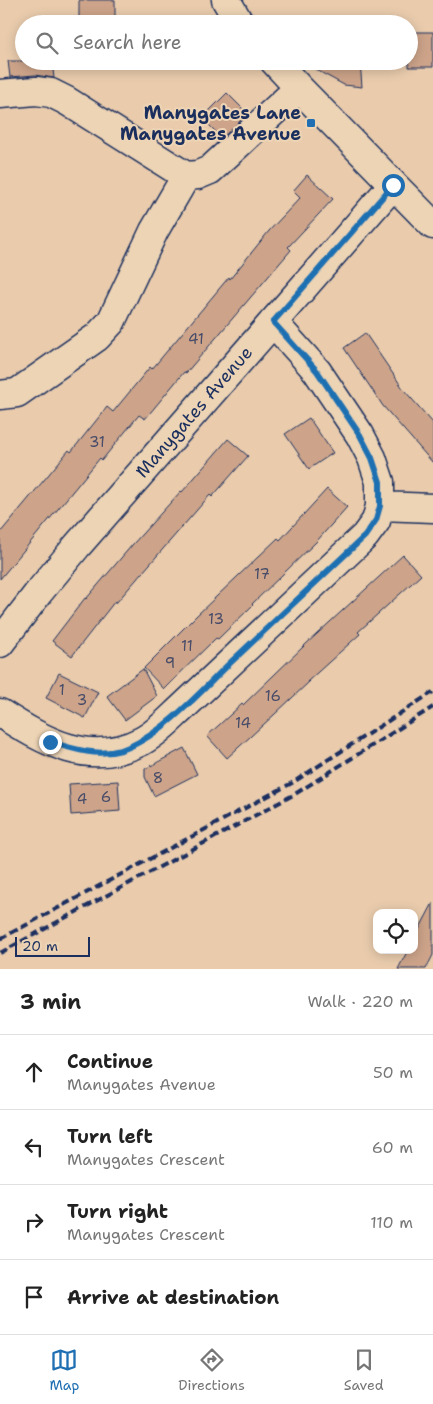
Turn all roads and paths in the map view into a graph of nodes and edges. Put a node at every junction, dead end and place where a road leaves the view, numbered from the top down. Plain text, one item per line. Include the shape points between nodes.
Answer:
1 (226, 0) edge
2 (235, 15) edge
3 (282, 70) edge
4 (299, 88) junction
5 (0, 94) edge
6 (186, 176) junction
7 (393, 185) junction
8 (433, 225) edge
9 (273, 322) junction
10 (0, 395) edge
11 (380, 506) junction
12 (433, 508) edge
13 (0, 643) edge
14 (0, 713) edge

1 - 2 street
3 - 4 street
4 - 6 street via 210,170
4 - 7 street
5 - 6 street via 51,93
6 - 10 street via 154,231 111,322 97,337 17,393
7 - 8 street
7 - 9 street, Manygates Avenue
9 - 11 street via 317,371 360,435 380,482
9 - 13 street, Manygates Avenue via 77,546
11 - 12 street
11 - 14 street via 376,520 365,536 144,740 120,750 100,753 78,750 50,742

